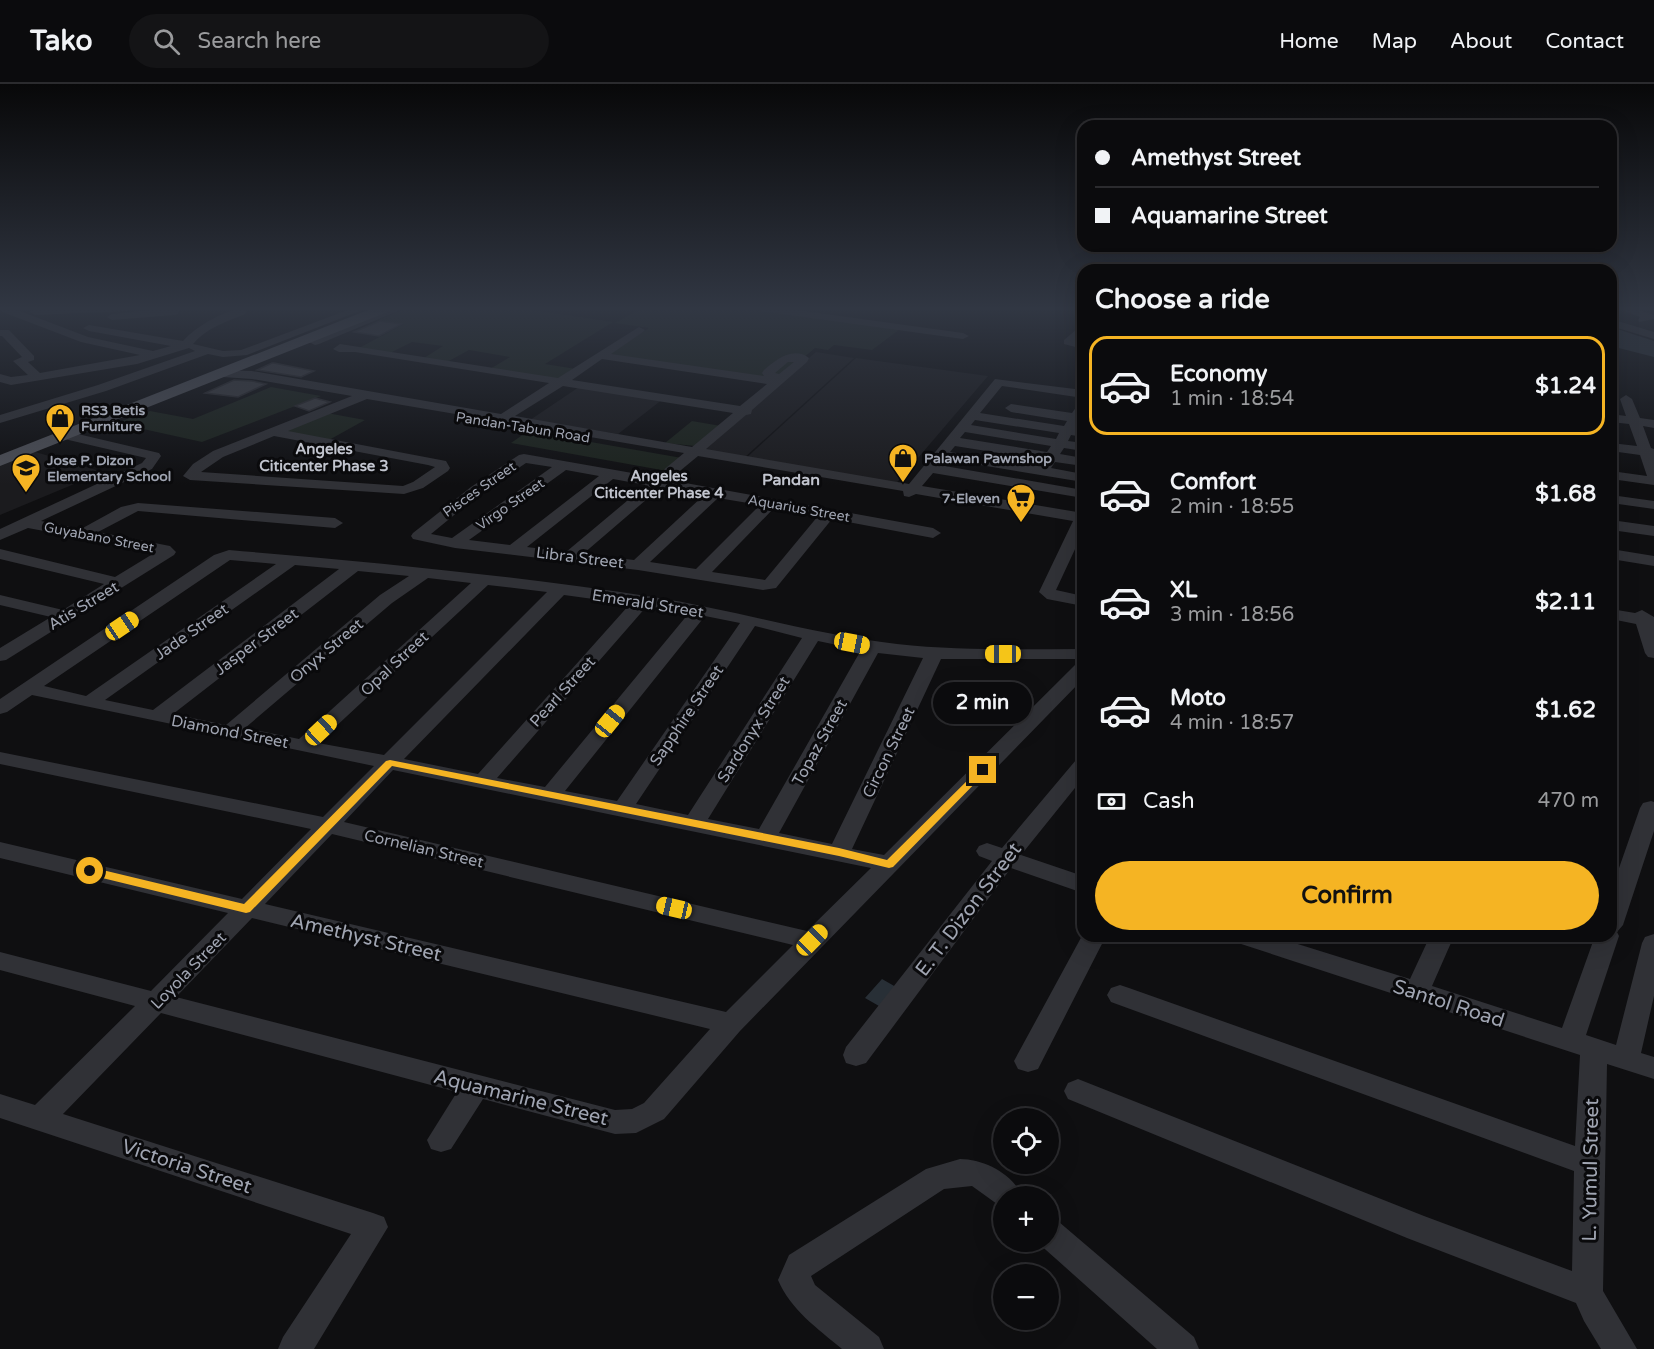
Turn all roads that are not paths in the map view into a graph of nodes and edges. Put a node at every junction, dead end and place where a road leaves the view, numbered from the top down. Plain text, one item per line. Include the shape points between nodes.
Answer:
1 (26, 367) edge
2 (93, 367) edge
3 (160, 367) edge
4 (247, 367) edge
5 (472, 367) edge
6 (584, 367) edge
7 (684, 367) edge
8 (775, 367) edge
9 (795, 367) edge
10 (230, 374) junction
11 (37, 376) junction
12 (780, 380) junction
13 (5, 381) edge
14 (562, 381) junction
15 (994, 387) junction
16 (1077, 394) edge
17 (361, 397) junction
18 (62, 399) junction
19 (1626, 399) dead end
20 (981, 404) junction
21 (746, 411) junction
22 (1077, 411) edge
23 (1077, 412) edge
24 (972, 416) junction
25 (502, 418) junction
26 (1077, 418) edge
27 (0, 419) edge
28 (1617, 419) edge
29 (1633, 421) junction
30 (1654, 424) edge
31 (962, 428) junction
32 (1068, 430) junction
33 (274, 432) junction
34 (1077, 432) edge
35 (65, 435) junction
36 (951, 441) junction
37 (1060, 443) junction
38 (1077, 446) edge
39 (1617, 448) edge
40 (692, 453) junction
41 (1650, 453) edge
42 (940, 454) junction
43 (1051, 457) junction
44 (524, 458) joint
45 (0, 461) edge
46 (1077, 461) edge
47 (564, 465) junction
48 (929, 468) junction
49 (1042, 471) junction
50 (610, 474) junction
51 (1654, 475) edge
52 (1617, 476) edge
53 (1077, 477) edge
54 (1654, 481) edge
55 (657, 482) junction
56 (1033, 486) junction
57 (910, 491) junction
58 (716, 492) junction
59 (1077, 493) edge
60 (1617, 500) edge
61 (771, 503) junction
62 (1654, 505) edge
63 (1016, 509) junction
64 (829, 513) junction
65 (435, 520) joint
66 (1077, 520) edge
67 (26, 523) junction
68 (336, 524) dead end
69 (1617, 526) edge
70 (1077, 531) edge
71 (1654, 531) edge
72 (933, 533) dead end
73 (83, 534) junction
74 (0, 535) edge
75 (455, 543) junction
76 (515, 549) junction
77 (0, 554) edge
78 (166, 554) joint
79 (1617, 555) edge
80 (569, 557) junction
81 (292, 560) junction
82 (1654, 561) edge
83 (638, 565) junction
84 (355, 566) junction
85 (423, 574) junction
86 (701, 574) junction
87 (484, 580) junction
88 (118, 583) junction
89 (560, 589) junction
90 (0, 600) edge
91 (1077, 600) edge
92 (642, 601) junction
93 (700, 610) junction
94 (1617, 613) edge
95 (64, 615) junction
96 (1648, 618) edge
97 (750, 621) junction
98 (812, 636) junction
99 (873, 647) junction
100 (3, 652) edge
101 (936, 652) junction
102 (1654, 653) edge
103 (1077, 654) edge
104 (1077, 674) edge
105 (30, 689) junction
106 (89, 702) junction
107 (0, 708) edge
108 (157, 717) junction
109 (231, 730) junction
110 (304, 745) junction
111 (0, 758) edge
112 (390, 763) junction
113 (1077, 771) edge
114 (483, 781) junction
115 (550, 795) junction
116 (1651, 808) dead end
117 (622, 809) junction
118 (694, 823) junction
119 (330, 826) junction
120 (765, 838) junction
121 (0, 850) edge
122 (839, 852) junction
123 (997, 854) junction
124 (889, 864) junction
125 (1077, 883) edge
126 (1617, 907) edge
127 (246, 909) junction
128 (812, 940) junction
129 (1091, 942) edge
130 (1270, 942) edge
131 (1439, 942) edge
132 (1606, 942) edge
133 (1654, 943) edge
134 (0, 961) edge
135 (1416, 993) junction
136 (1120, 995) dead end
137 (157, 1002) junction
138 (731, 1024) junction
139 (1582, 1044) junction
140 (856, 1055) dead end
141 (1626, 1059) junction
142 (1028, 1061) dead end
143 (1654, 1068) edge
144 (476, 1086) junction
145 (1078, 1091) dead end
146 (0, 1106) edge
147 (42, 1118) junction
148 (441, 1140) dead end
149 (1588, 1164) junction
150 (996, 1186) edge
151 (1059, 1242) edge
152 (1587, 1292) junction
153 (295, 1349) edge
154 (867, 1349) edge
155 (1182, 1349) edge
156 (1620, 1349) edge

1 - 11 street
2 - 11 street
3 - 18 street
4 - 10 main road
5 - 14 street
6 - 14 street
7 - 12 street
8 - 12 street via 768,373
9 - 12 street
10 - 17 street, Pandan-Tabun Road
10 - 35 main road
11 - 13 street
12 - 21 street
13 - 18 street
14 - 21 street
14 - 25 street
15 - 16 street
15 - 20 street
15 - 22 street
17 - 25 street, Pandan-Tabun Road
17 - 33 street
17 - 40 street, Pandan-Tabun Road
18 - 27 street
19 - 29 street
20 - 23 street
20 - 24 street
21 - 40 street
24 - 31 street
24 - 32 street
25 - 40 street, Pandan-Tabun Road
26 - 32 street
28 - 29 street
29 - 30 street
29 - 41 street
31 - 36 street
31 - 37 street
32 - 34 street
32 - 37 street
33 - 33 street via 218,454 190,476 404,490 418,486 443,468 428,460
35 - 45 main road
35 - 67 street via 154,456 147,466
36 - 42 street
36 - 43 street
37 - 38 street
37 - 43 street
39 - 41 street
40 - 55 street
40 - 57 street, Pandan-Tabun Road
41 - 51 street
42 - 48 street
42 - 49 street
43 - 46 street
43 - 49 street
44 - 47 street, Aquarius Street
44 - 65 street, Pisces Street
47 - 50 street, Aquarius Street
47 - 75 street, Virgo Street
48 - 56 street
48 - 57 street
49 - 53 street
49 - 56 street
50 - 55 street, Aquarius Street
50 - 76 street
52 - 54 street
55 - 58 street, Aquarius Street
55 - 80 street
56 - 59 street
56 - 63 street
57 - 63 street, Pandan-Tabun Road
58 - 61 street, Aquarius Street
58 - 83 street
60 - 62 street
61 - 64 street, Aquarius Street
61 - 86 street
63 - 66 street, Pandan-Tabun Road
64 - 72 street, Aquarius Street
64 - 86 street, Libra Street via 770,584
65 - 75 street, Libra Street via 419,536
67 - 73 street, Guyabano Street
67 - 74 street
68 - 73 street via 138,507
69 - 71 street
70 - 91 street via 1047,592
73 - 78 street, Guyabano Street via 164,549
75 - 76 street, Libra Street
76 - 80 street, Libra Street
77 - 88 street
78 - 88 street, Atis Street
79 - 82 street
80 - 83 street, Libra Street
81 - 84 street, Emerald Street
81 - 105 street, Emerald Street via 229,555
81 - 106 street, Jade Street
83 - 86 street, Libra Street
84 - 85 street, Emerald Street
84 - 108 street, Jasper Street
85 - 87 street, Emerald Street
85 - 109 street, Onyx Street via 386,599
87 - 89 street, Emerald Street
87 - 110 street, Opal Street
88 - 95 street, Atis Street
89 - 92 street, Emerald Street
89 - 112 street, Loyola Street
90 - 95 street
92 - 93 street, Emerald Street
92 - 114 street, Pearl Street
93 - 97 street, Emerald Street
93 - 115 street
94 - 96 street
95 - 100 street, Atis Street
96 - 102 street
97 - 98 street, Emerald Street
97 - 117 street, Sapphire Street
98 - 99 street, Emerald Street
98 - 118 street, Sardonyx Street
99 - 101 street, Emerald Street
99 - 120 street, Topaz Street
101 - 103 street, Emerald Street
101 - 122 street, Circon Street
104 - 124 street, Aquamarine Street
105 - 106 street, Diamond Street
105 - 107 street
106 - 108 street, Diamond Street
108 - 109 street, Diamond Street
109 - 110 street, Diamond Street
110 - 112 street, Diamond Street
111 - 119 street, Cornelian Street
112 - 114 street, Diamond Street
112 - 119 street, Loyola Street
113 - 123 street, E. T. Dizon Street
114 - 115 street, Diamond Street
115 - 117 street, Diamond Street
116 - 126 street
117 - 118 street, Diamond Street
118 - 120 street, Diamond Street
119 - 127 street, Loyola Street
119 - 128 street, Cornelian Street
120 - 122 street, Diamond Street
121 - 127 street, Amethyst Street
122 - 124 street, Diamond Street
123 - 125 street
123 - 140 street, E. T. Dizon Street
124 - 128 street, Aquamarine Street
127 - 137 street, Loyola Street
127 - 138 street, Amethyst Street
128 - 138 street, Aquamarine Street
129 - 142 street
130 - 135 street, Santol Road
131 - 135 street
132 - 139 street, L. Yumul Street
133 - 141 street
134 - 137 street, Aquamarine Street
135 - 139 street, Santol Road
136 - 149 street
137 - 144 street, Aquamarine Street
137 - 147 street, Loyola Street
138 - 144 street, Aquamarine Street via 654,1111 636,1121 615,1122
139 - 141 street, Santol Road
139 - 149 street, L. Yumul Street
141 - 143 street, Santol Road
144 - 148 street
145 - 152 street
146 - 147 street, Victoria Street
147 - 153 street, Victoria Street via 373,1227
149 - 152 street, L. Yumul Street
150 - 154 street via 971,1171 936,1178 800,1266 794,1280 804,1296
151 - 155 street
152 - 156 street

